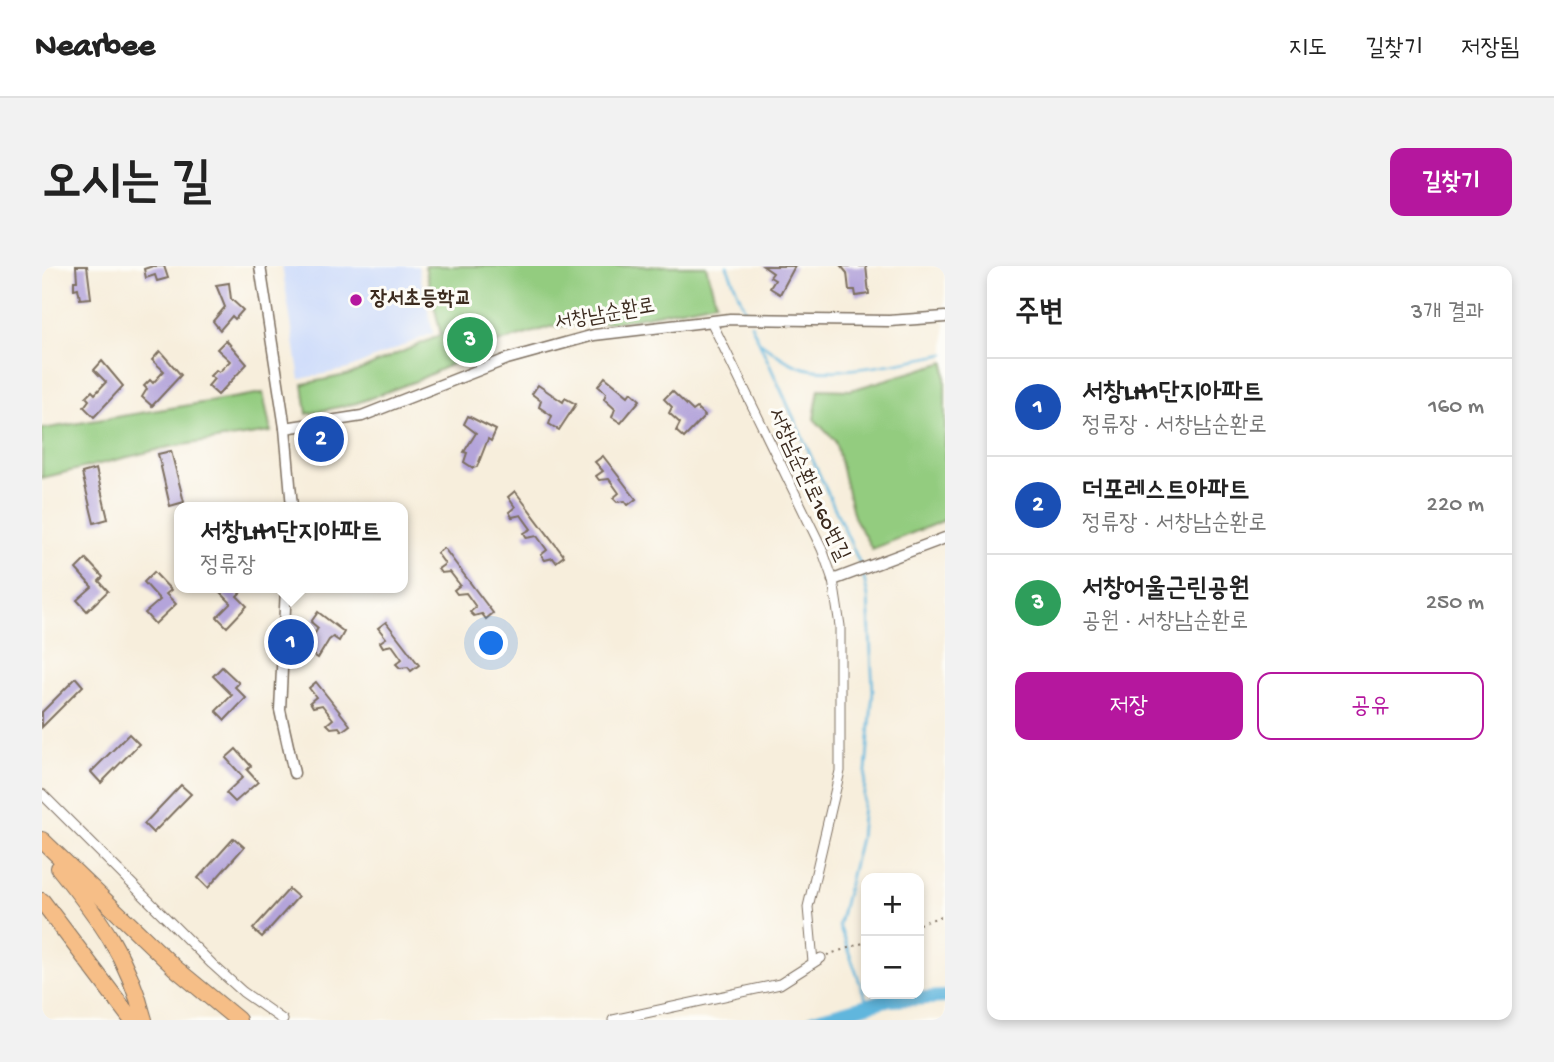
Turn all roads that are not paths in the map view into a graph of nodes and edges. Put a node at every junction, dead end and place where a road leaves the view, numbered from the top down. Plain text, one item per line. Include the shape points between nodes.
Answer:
1 (260, 266) edge
2 (945, 317) edge
3 (711, 321) junction
4 (285, 428) junction
5 (292, 502) edge
6 (945, 538) edge
7 (838, 578) junction
8 (286, 593) edge
9 (294, 773) dead end
10 (42, 794) edge
11 (42, 841) edge
12 (42, 848) edge
13 (42, 901) edge
14 (132, 1020) edge
15 (144, 1020) edge
16 (238, 1020) edge
17 (282, 1020) edge
18 (614, 1020) edge

1 - 4 street
2 - 3 street, 서창남순환로
3 - 4 street, 서창남순환로 via 657,325 548,345 362,416
3 - 7 street, 서창남순환로160번길
4 - 5 street
6 - 7 street
7 - 18 street, 서창남순환로160번길 via 840,771 808,907 817,960 780,984
8 - 9 street via 280,710
10 - 17 street via 212,964
11 - 16 highway via 175,968
12 - 15 highway via 106,926 131,976
13 - 14 highway

